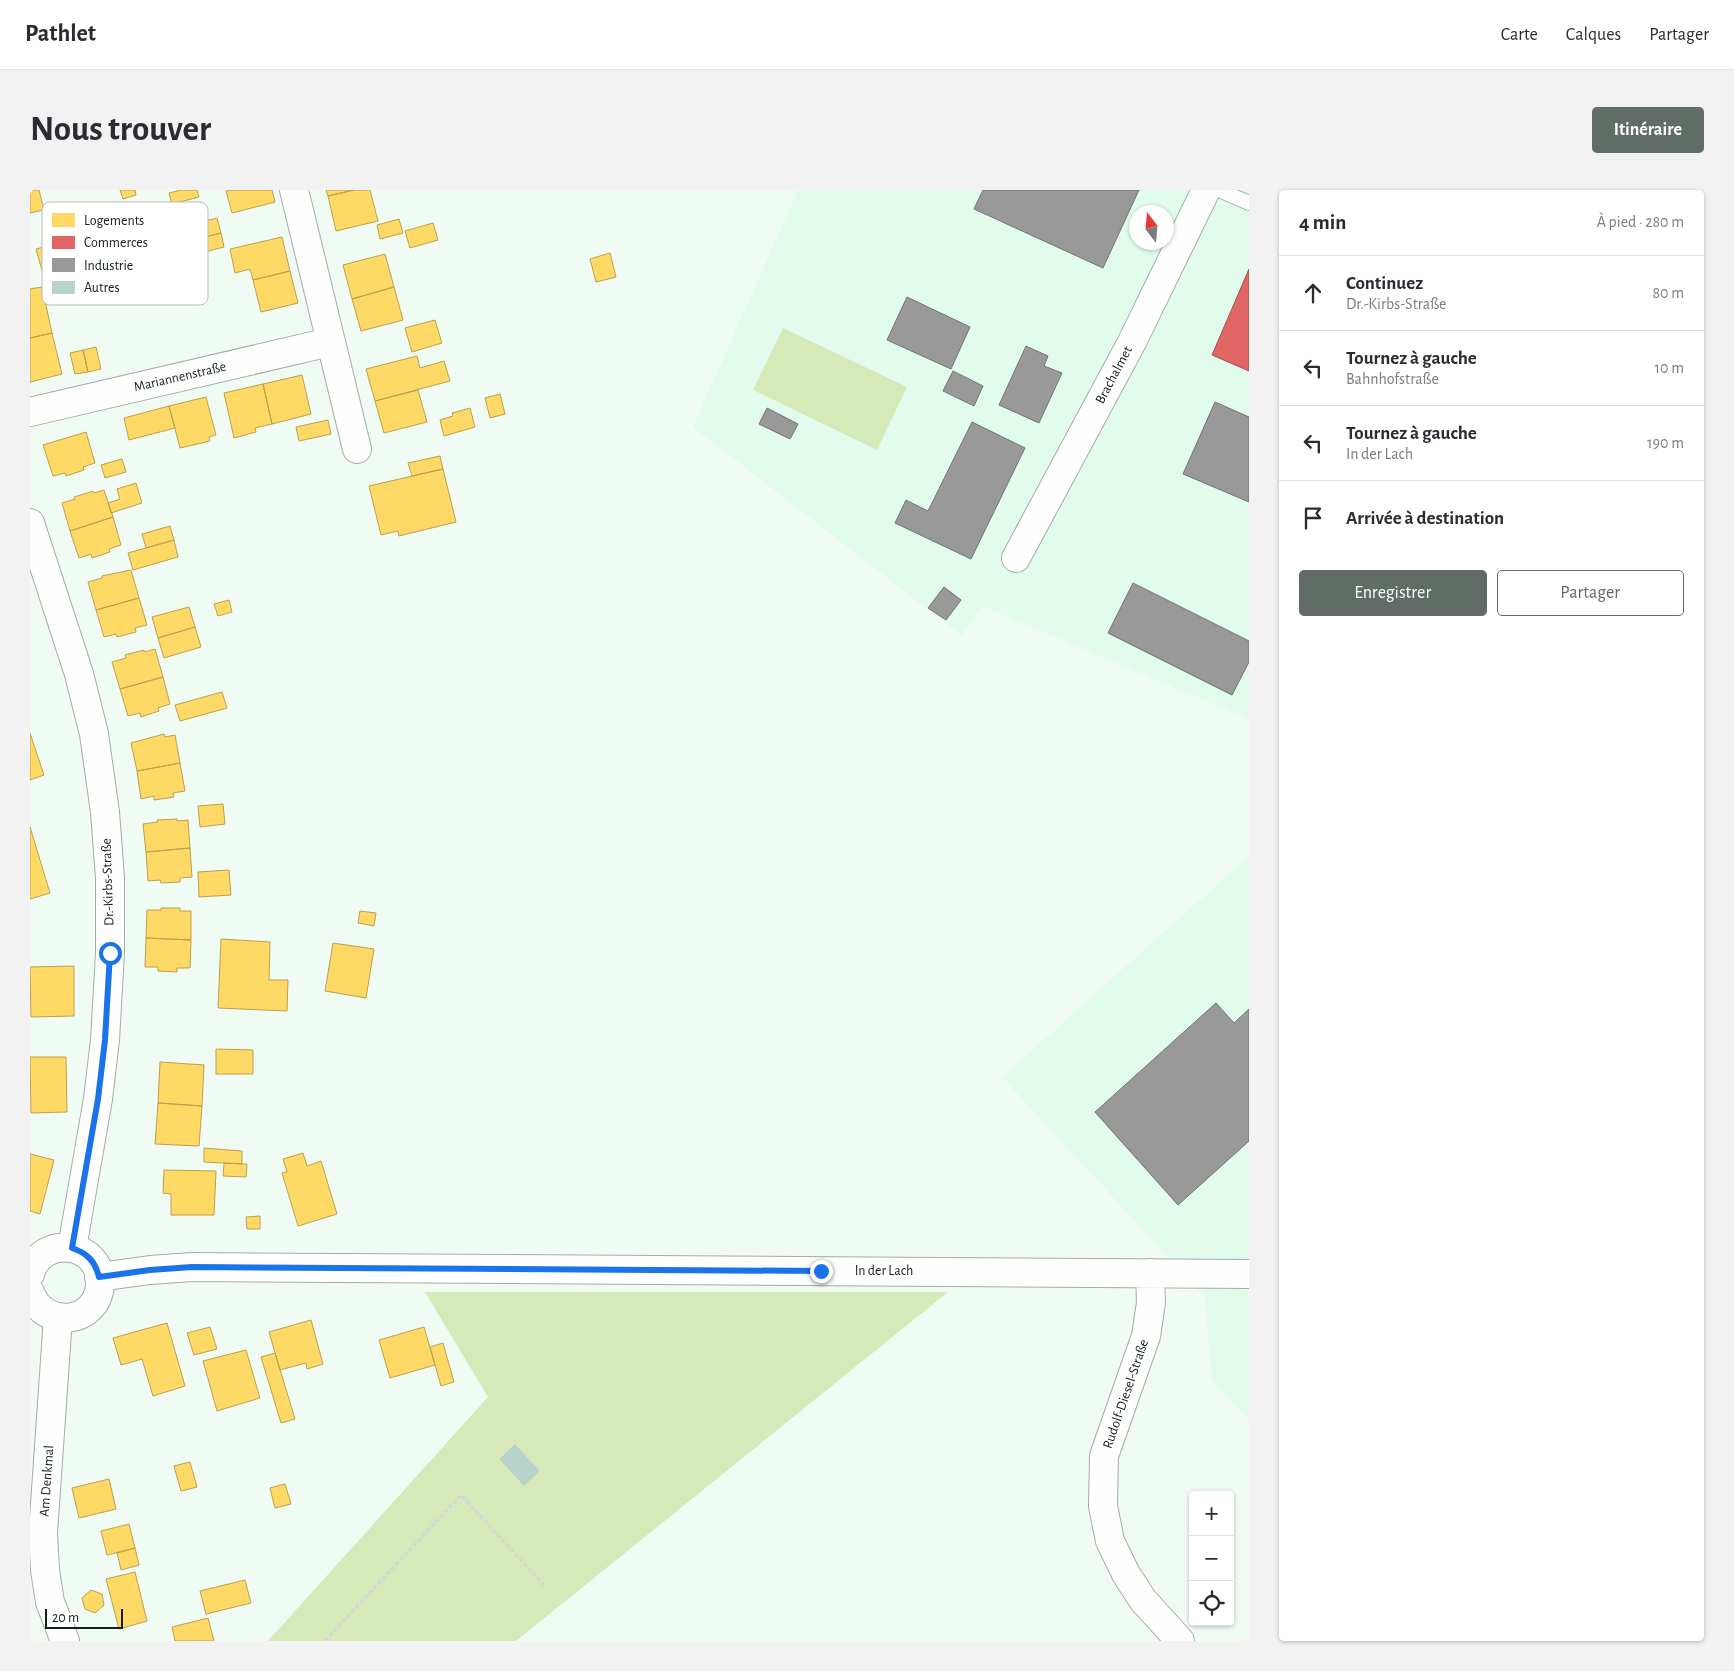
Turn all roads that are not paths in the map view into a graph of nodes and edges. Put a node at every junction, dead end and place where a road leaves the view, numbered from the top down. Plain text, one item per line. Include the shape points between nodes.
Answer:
1 (294, 190) edge
2 (1206, 190) edge
3 (1218, 190) edge
4 (1249, 203) edge
5 (330, 342) junction
6 (30, 412) edge
7 (357, 449) dead end
8 (30, 523) edge
9 (1016, 558) dead end
10 (72, 1248) junction
11 (1150, 1273) junction
12 (1249, 1274) edge
13 (99, 1277) junction
14 (31, 1291) edge
15 (58, 1318) junction
16 (65, 1641) edge
17 (1180, 1641) edge

1 - 5 street
2 - 9 street, Brachalmet via 1132,342
3 - 4 lane
5 - 6 street, Mariannenstraße
5 - 7 street
8 - 10 street, Dr.-Kirbs-Straße via 79,674 94,734 110,878 105,1040
10 - 13 street via 87,1255 97,1268
10 - 14 street via 52,1249 36,1261
11 - 12 street, In der Lach
11 - 13 street, In der Lach via 192,1267
11 - 17 street, Rudolf-Diesel-Straße via 1151,1303 1146,1336 1104,1456 1103,1506 1110,1541 1126,1574 1143,1600
13 - 15 street via 98,1293 89,1308 75,1317
14 - 15 street via 36,1304
15 - 16 street, Am Denkmal via 43,1533 50,1602

